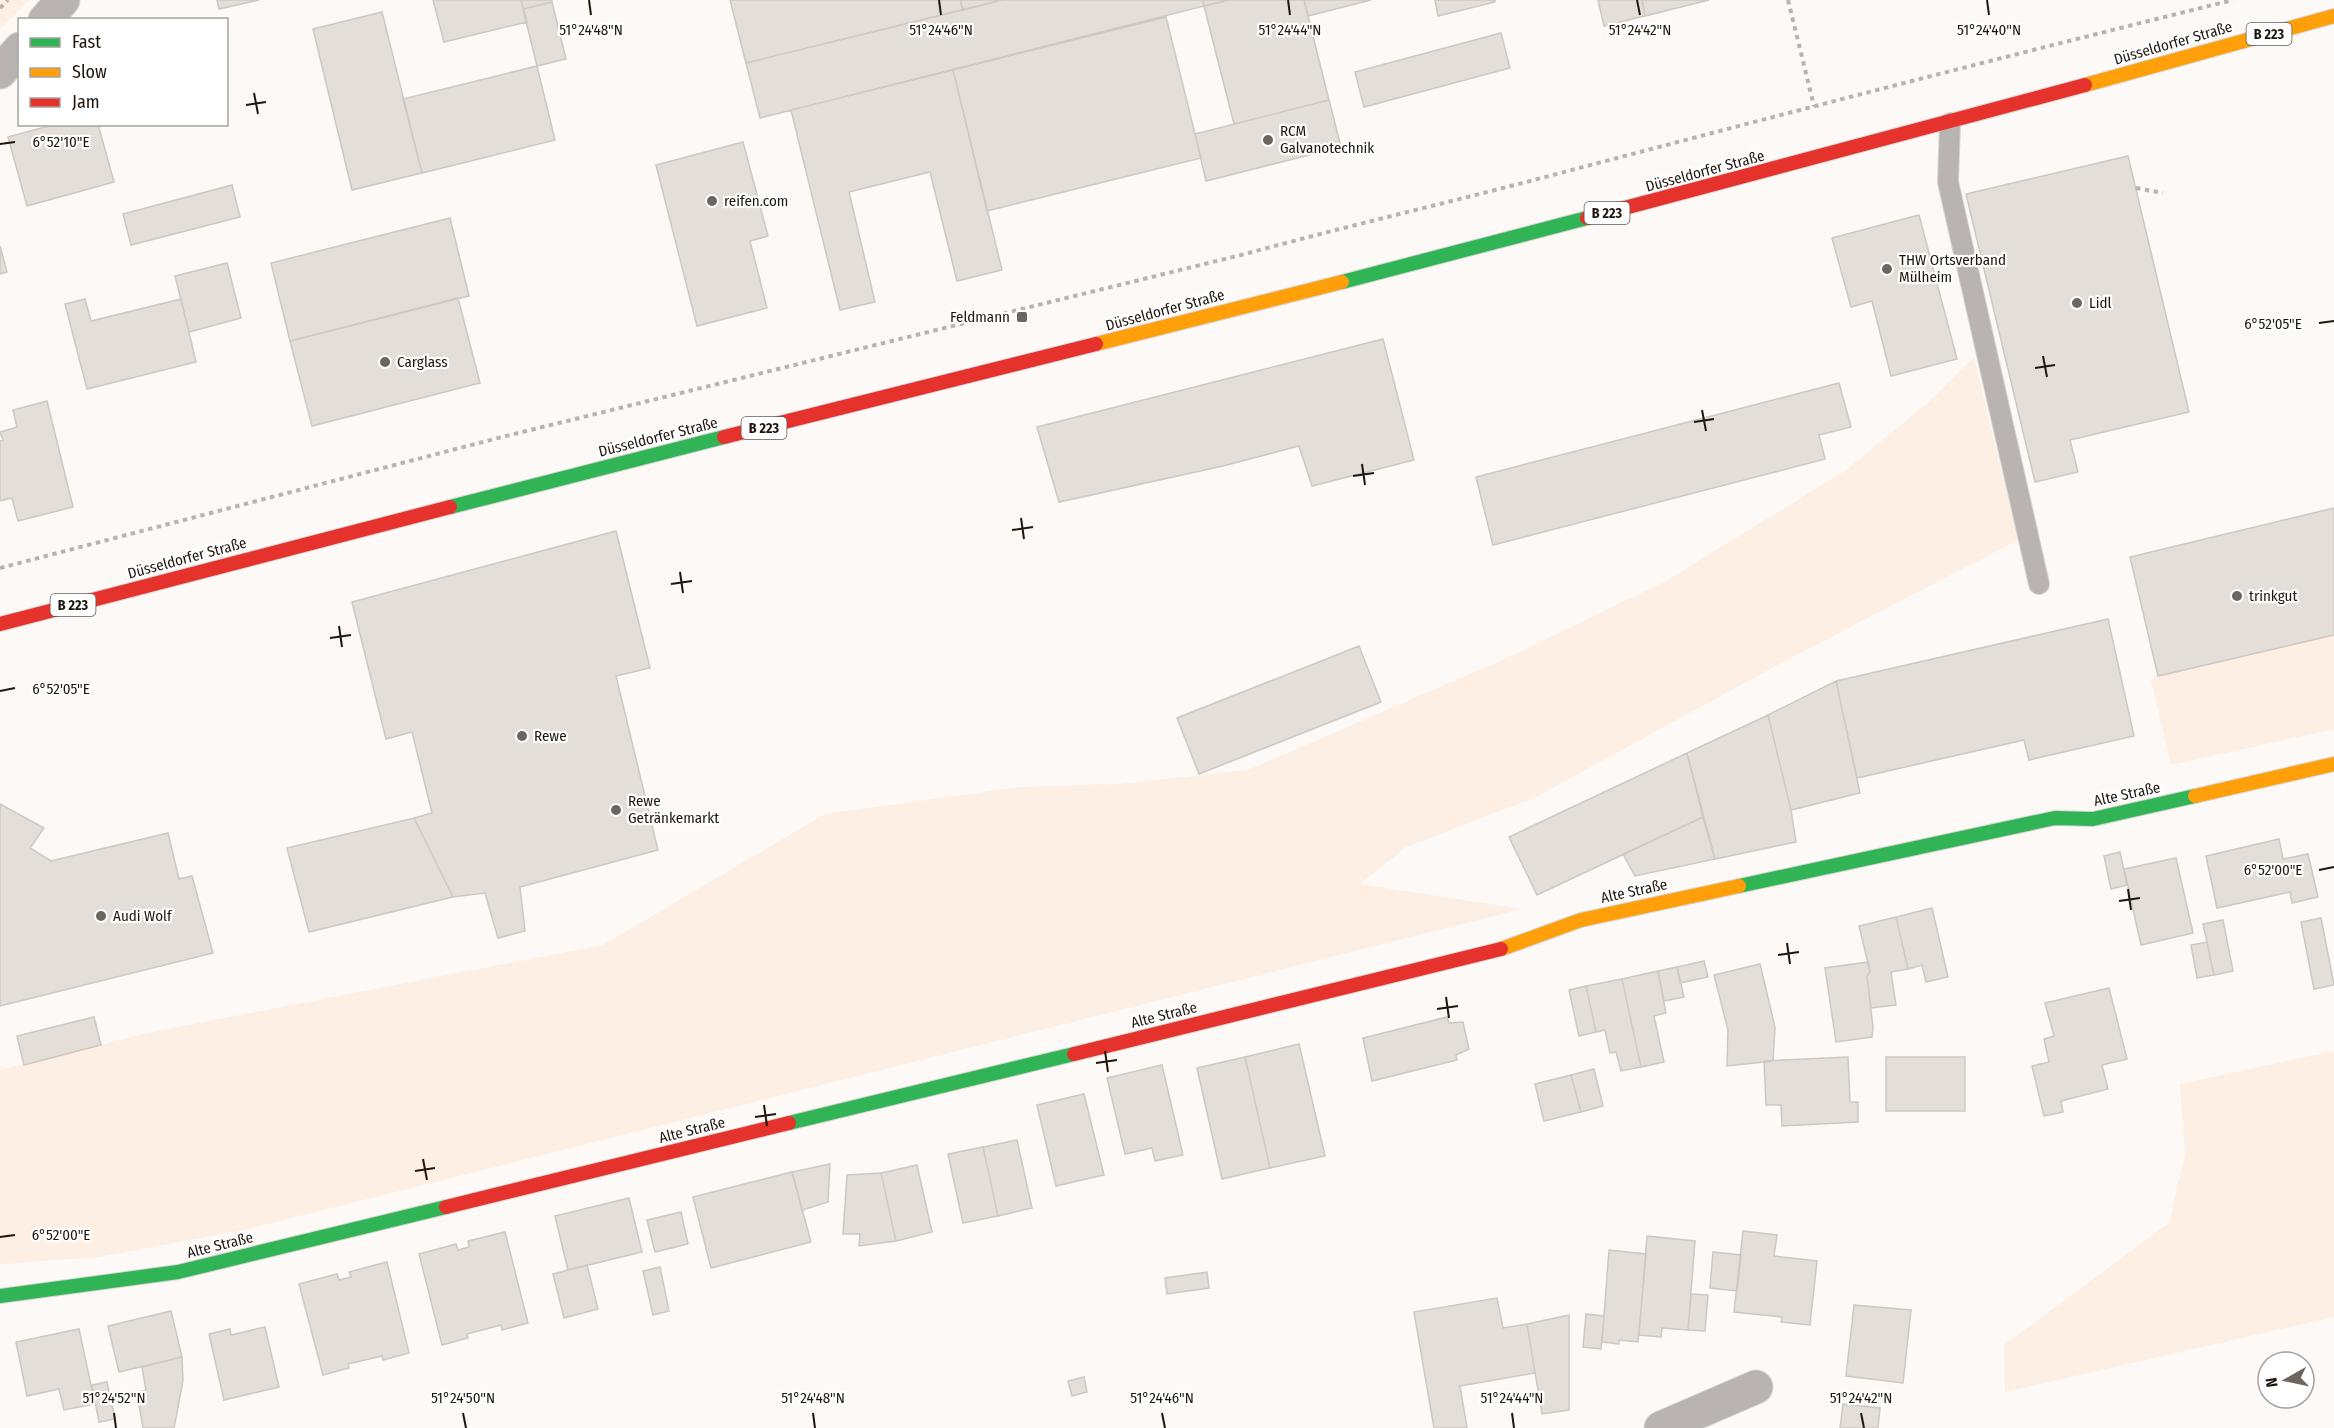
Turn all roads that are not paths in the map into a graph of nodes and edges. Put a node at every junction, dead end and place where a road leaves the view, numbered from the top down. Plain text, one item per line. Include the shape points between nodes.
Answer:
1 (63, 0) edge
2 (2334, 16) edge
3 (47, 18) edge
4 (18, 51) edge
5 (0, 72) edge
6 (1950, 123) junction
7 (2039, 584) dead end
8 (0, 624) edge
9 (2334, 764) edge
10 (0, 1296) edge
11 (1756, 1387) dead end
12 (1661, 1428) edge

1 - 3 street
2 - 6 main road, Düsseldorfer Straße / B 223
4 - 5 street
6 - 7 lane via 1948,182
6 - 8 main road, Düsseldorfer Straße / B 223 via 1383,273 514,490
9 - 10 main road, Alte Straße via 2093,819 2055,818 1581,920 1496,951 178,1272
11 - 12 street

